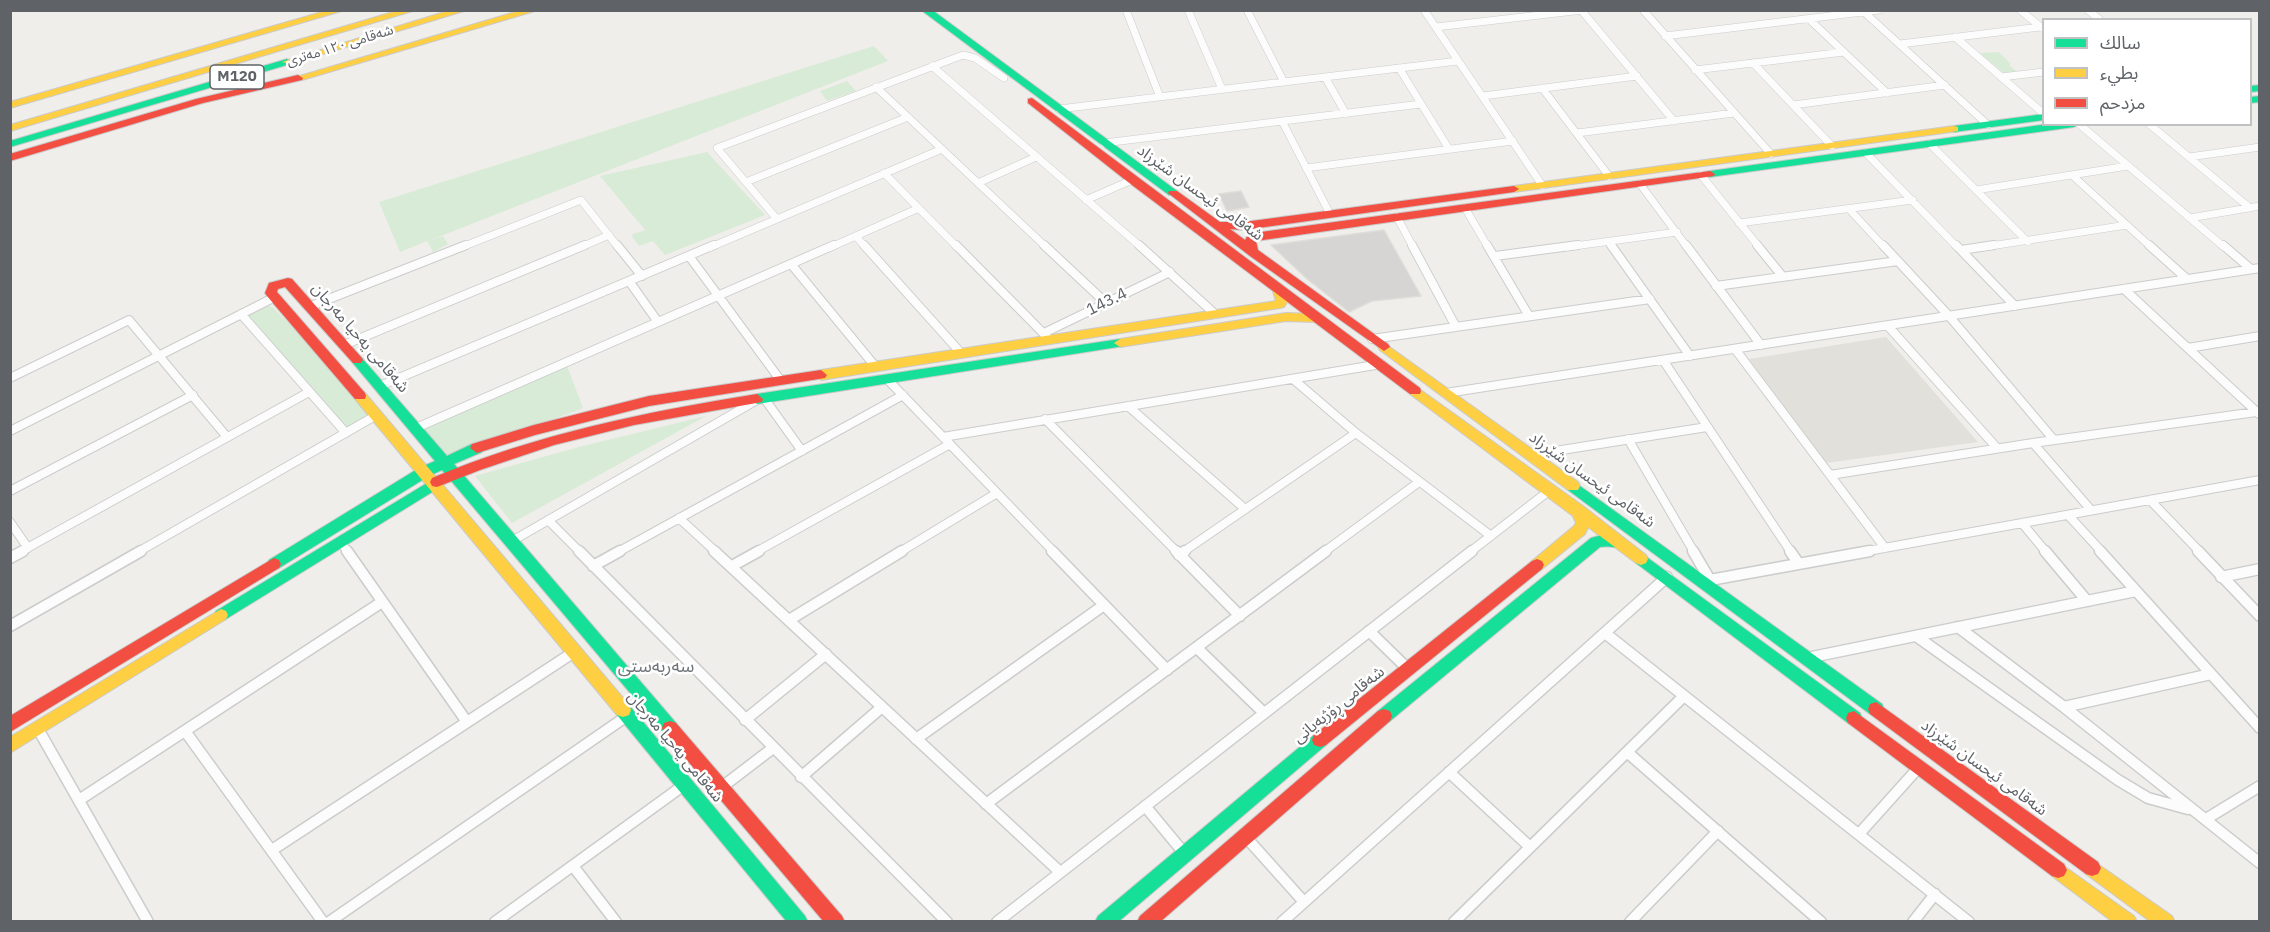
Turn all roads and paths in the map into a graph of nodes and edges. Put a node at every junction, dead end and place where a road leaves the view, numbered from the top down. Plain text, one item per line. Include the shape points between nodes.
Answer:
1 (341, 10) edge
2 (412, 10) edge
3 (463, 10) edge
4 (534, 10) edge
5 (925, 10) edge
6 (1126, 10) edge
7 (1188, 10) edge
8 (1247, 10) edge
9 (1424, 10) edge
10 (1643, 10) edge
11 (1879, 10) edge
12 (2020, 10) edge
13 (1582, 11) edge
14 (1864, 12) junction
15 (1809, 19) junction
16 (1436, 27) junction
17 (2042, 28) edge
18 (1665, 36) junction
19 (1954, 37) junction
20 (1900, 44) junction
21 (1844, 52) junction
22 (1458, 61) junction
23 (1753, 63) junction
24 (933, 66) junction
25 (1399, 68) junction
26 (1695, 70) junction
27 (1001, 72) junction
28 (2042, 72) edge
29 (1637, 76) junction
30 (1325, 77) junction
31 (2001, 77) junction
32 (1284, 82) junction
33 (1944, 85) junction
34 (876, 87) junction
35 (1542, 88) junction
36 (1222, 89) junction
37 (1887, 93) junction
38 (1483, 96) junction
39 (1160, 97) junction
40 (1421, 104) junction
41 (10, 105) edge
42 (1793, 105) junction
43 (1059, 109) junction
44 (1734, 113) junction
45 (1346, 114) junction
46 (2042, 115) edge
47 (2042, 116) edge
48 (909, 117) junction
49 (1674, 121) junction
50 (1282, 122) junction
51 (1988, 125) junction
52 (2060, 126) edge
53 (2081, 126) edge
54 (2151, 126) edge
55 (10, 128) edge
56 (1577, 133) junction
57 (1884, 139) junction
58 (1513, 141) junction
59 (1104, 143) junction
60 (10, 144) edge
61 (1930, 144) junction
62 (1832, 146) junction
63 (2259, 147) edge
64 (942, 149) junction
65 (1449, 149) junction
66 (1895, 149) junction
67 (1866, 153) junction
68 (1772, 154) junction
69 (1036, 157) junction
70 (2189, 157) junction
71 (10, 158) edge
72 (2128, 166) junction
73 (1306, 168) junction
74 (884, 174) junction
75 (1609, 176) junction
76 (1701, 176) junction
77 (2073, 176) junction
78 (1132, 180) junction
79 (746, 182) junction
80 (978, 183) junction
81 (1640, 184) junction
82 (1542, 185) junction
83 (1574, 187) junction
84 (1976, 190) junction
85 (1170, 191) junction
86 (1157, 198) junction
87 (1086, 200) junction
88 (1912, 200) junction
89 (2259, 206) edge
90 (919, 208) junction
91 (1465, 208) junction
92 (2250, 208) junction
93 (1849, 209) junction
94 (1330, 214) junction
95 (1397, 217) junction
96 (2190, 218) junction
97 (777, 219) junction
98 (1739, 223) junction
99 (1215, 224) junction
100 (2127, 225) junction
101 (1258, 230) junction
102 (1677, 232) junction
103 (609, 235) junction
104 (856, 236) junction
105 (1609, 242) junction
106 (2028, 242) junction
107 (1961, 250) junction
108 (1254, 253) junction
109 (689, 256) junction
110 (1495, 256) junction
111 (1898, 261) junction
112 (791, 264) junction
113 (2255, 268) edge
114 (1170, 272) junction
115 (642, 276) junction
116 (1783, 278) junction
117 (2187, 279) junction
118 (628, 281) junction
119 (1716, 286) junction
120 (1278, 288) junction
121 (2124, 289) junction
122 (718, 296) junction
123 (275, 297) junction
124 (1650, 299) junction
125 (1106, 303) junction
126 (1280, 304) junction
127 (311, 306) junction
128 (2015, 306) junction
129 (241, 314) junction
130 (1215, 314) junction
131 (1529, 316) junction
132 (1949, 316) junction
133 (1286, 317) junction
134 (1322, 320) junction
135 (658, 322) junction
136 (1888, 326) junction
137 (1456, 327) junction
138 (1046, 336) junction
139 (2259, 336) edge
140 (1372, 339) junction
141 (344, 345) junction
142 (1761, 345) junction
143 (2188, 348) junction
144 (1736, 349) junction
145 (961, 353) junction
146 (160, 356) junction
147 (1690, 356) junction
148 (1663, 360) junction
149 (1381, 364) junction
150 (928, 365) junction
151 (874, 366) junction
152 (10, 378) edge
153 (887, 379) junction
154 (1293, 379) junction
155 (781, 381) junction
156 (380, 386) junction
157 (309, 392) junction
158 (1446, 393) junction
159 (193, 395) junction
160 (903, 395) junction
161 (762, 398) junction
162 (1128, 406) junction
163 (2258, 413) edge
164 (375, 416) junction
165 (1045, 420) junction
166 (1707, 427) junction
167 (416, 428) junction
168 (10, 431) edge
169 (1356, 432) junction
170 (346, 433) junction
171 (1504, 436) junction
172 (227, 437) junction
173 (1628, 439) junction
174 (946, 440) junction
175 (2054, 440) junction
176 (2033, 443) junction
177 (1491, 446) junction
178 (1997, 448) junction
179 (802, 451) junction
180 (466, 454) junction
181 (1530, 455) junction
182 (444, 461) junction
183 (469, 468) junction
184 (424, 472) junction
185 (455, 473) junction
186 (1830, 475) junction
187 (2259, 480) edge
188 (408, 482) junction
189 (1419, 482) junction
190 (435, 483) junction
191 (1550, 490) junction
192 (10, 491) edge
193 (418, 493) junction
194 (997, 493) junction
195 (2150, 500) junction
196 (1245, 509) junction
197 (1578, 510) junction
198 (2091, 510) junction
199 (2068, 515) junction
200 (679, 518) junction
201 (548, 520) junction
202 (10, 522) edge
203 (2022, 524) junction
204 (1580, 531) junction
205 (1491, 536) junction
206 (340, 541) junction
207 (512, 541) junction
208 (1596, 542) junction
209 (1622, 543) junction
210 (28, 548) junction
211 (1885, 548) junction
212 (1179, 555) junction
213 (10, 558) edge
214 (1799, 564) junction
215 (593, 566) junction
216 (732, 566) junction
217 (2259, 569) edge
218 (1667, 577) junction
219 (2222, 577) junction
220 (1708, 582) junction
221 (2136, 591) junction
222 (2087, 601) junction
223 (382, 602) junction
224 (1104, 604) junction
225 (1240, 616) junction
226 (2259, 616) edge
227 (789, 620) junction
228 (10, 626) edge
229 (1958, 627) junction
230 (1369, 631) junction
231 (1605, 633) junction
232 (1916, 636) junction
233 (1197, 648) junction
234 (574, 652) junction
235 (826, 654) junction
236 (1806, 658) junction
237 (1167, 670) junction
238 (1409, 670) junction
239 (2211, 674) junction
240 (84, 680) junction
241 (94, 694) junction
242 (1684, 696) junction
243 (882, 707) junction
244 (2064, 707) junction
245 (1264, 713) junction
246 (627, 716) junction
247 (745, 720) junction
248 (466, 722) junction
249 (1896, 723) junction
250 (10, 724) edge
251 (671, 728) junction
252 (2259, 728) edge
253 (38, 729) junction
254 (185, 731) junction
255 (1882, 738) junction
256 (916, 739) junction
257 (650, 743) junction
258 (10, 746) edge
259 (1313, 746) junction
260 (773, 748) junction
261 (1627, 752) junction
262 (1329, 762) junction
263 (1920, 766) junction
264 (1449, 772) junction
265 (801, 777) junction
266 (684, 785) junction
267 (2259, 786) edge
268 (722, 788) junction
269 (79, 800) junction
270 (986, 804) junction
271 (1145, 806) junction
272 (2193, 811) junction
273 (2206, 819) junction
274 (1718, 831) junction
275 (1859, 834) junction
276 (1245, 835) junction
277 (1530, 847) junction
278 (272, 850) junction
279 (1184, 853) junction
280 (2259, 863) edge
281 (573, 866) junction
282 (1060, 872) junction
283 (1935, 894) junction
284 (1304, 902) junction
285 (148, 921) edge
286 (323, 921) edge
287 (329, 921) edge
288 (495, 921) edge
289 (616, 921) edge
290 (799, 921) edge
291 (836, 921) edge
292 (947, 921) edge
293 (997, 921) edge
294 (1104, 921) edge
295 (1146, 921) edge
296 (1282, 921) edge
297 (1454, 921) edge
298 (1630, 921) edge
299 (1821, 921) edge
300 (1913, 921) edge
301 (1969, 921) edge
302 (2128, 921) edge
303 (2166, 921) edge

1 - 41 main road
2 - 55 main road, شەقامی ١٢٠ مەتری / M120
3 - 60 main road, شەقامی ١٢٠ مەتری / M120
4 - 71 main road via 298,78 200,101
5 - 27 main road, شەقامی ئیحسان شێرزاد
6 - 39 street
7 - 36 street
8 - 32 street
9 - 16 street
10 - 18 street
11 - 14 street
12 - 17 street
13 - 16 street
13 - 29 street
14 - 15 street
14 - 20 street
15 - 18 street
15 - 21 street
16 - 22 street
17 - 19 street
18 - 26 street
19 - 20 street
19 - 31 street
20 - 33 street
21 - 23 street
21 - 37 street
22 - 25 street
22 - 38 street
23 - 26 street
23 - 42 street
24 - 27 street via 963,55
24 - 34 street
24 - 69 street
25 - 30 street
25 - 40 street
26 - 44 street
27 - 43 main road, شەقامی ئیحسان شێرزاد
27 - 78 main road, شەقامی ئیحسان شێرزاد
28 - 31 street
29 - 35 street
29 - 49 street
30 - 32 street
30 - 45 street
31 - 46 street
32 - 36 street
33 - 37 street
33 - 51 street
34 - 48 street
34 - 79 street via 717,147
35 - 38 street
35 - 56 street
36 - 39 street
37 - 42 street
38 - 58 street
39 - 43 street
40 - 45 street
40 - 65 street
42 - 62 street
43 - 59 main road, شەقامی ئیحسان شێرزاد
44 - 49 street
44 - 68 street
45 - 50 street
47 - 51 main road
48 - 64 street
48 - 79 street
49 - 56 street
50 - 59 street
50 - 73 street
51 - 57 main road
52 - 61 main road
53 - 72 street
54 - 70 street
56 - 75 street
57 - 62 main road
57 - 66 main road
58 - 65 street
58 - 82 street
59 - 85 main road, شەقامی ئیحسان شێرزاد
61 - 66 main road
61 - 84 street
62 - 68 main road
63 - 70 street
64 - 74 street
64 - 80 street
65 - 73 street
66 - 67 main road
67 - 76 main road
67 - 88 street
68 - 75 main road
69 - 80 street
69 - 87 street
70 - 92 street
72 - 77 street
72 - 96 street
73 - 94 street
74 - 90 street
74 - 97 street
75 - 83 main road
76 - 81 main road
76 - 98 street
77 - 84 street
77 - 100 street
78 - 86 main road, شەقامی ئیحسان شێرزاد
78 - 87 street
79 - 97 street
80 - 125 street
81 - 83 main road
81 - 102 street
82 - 83 main road
82 - 94 main road
83 - 91 main road
84 - 106 street
85 - 86 main road
85 - 99 main road, شەقامی ئیحسان شێرزاد
86 - 120 main road, شەقامی ئیحسان شێرزاد
87 - 114 street
88 - 93 street
88 - 107 street
89 - 92 street
90 - 104 street
90 - 138 street
91 - 95 main road
91 - 110 street
92 - 96 street
93 - 98 street
93 - 111 street
94 - 101 main road
95 - 101 main road
95 - 137 street
96 - 113 street
97 - 109 street
98 - 116 street
99 - 101 main road
99 - 108 main road, شەقامی ئیحسان شێرزاد
100 - 106 street
100 - 117 street
101 - 108 main road via 1249,241
102 - 105 street
102 - 119 street
103 - 115 street
103 - 127 street via 581,200
103 - 141 street
104 - 112 street
104 - 145 street
105 - 110 street
105 - 124 street
106 - 107 street
107 - 128 street
108 - 140 main road, شەقامی ئیحسان شێرزاد
109 - 115 street
109 - 122 street
110 - 131 street
111 - 116 street
111 - 132 street
112 - 122 street
112 - 151 street
113 - 117 street
114 - 125 street, 143.4
114 - 130 street
115 - 118 street
116 - 119 street
117 - 121 street
118 - 135 street
118 - 156 street
119 - 142 street
120 - 126 main road via 1283,299
120 - 134 main road, شەقامی ئیحسان شێرزاد
121 - 128 street
121 - 143 street
122 - 135 street
122 - 155 street
123 - 127 main road, شەقامی یەحیا مەرجان via 271,293 273,286 288,282
123 - 129 street
123 - 164 main road, شەقامی یەحیا مەرجان
124 - 131 street
124 - 147 street
125 - 138 street, 143.4
126 - 130 main road
126 - 133 main road via 1290,311
127 - 141 main road, شەقامی یەحیا مەرجان
128 - 132 street
129 - 146 street
129 - 157 street
130 - 138 main road
131 - 137 street
132 - 136 street
132 - 175 street
133 - 134 main road
133 - 150 main road
134 - 149 main road, شەقامی ئیحسان شێرزاد
135 - 167 street
136 - 142 street
136 - 178 street
137 - 140 street
138 - 145 main road
139 - 143 street
140 - 158 main road, شەقامی ئیحسان شێرزاد
141 - 156 main road, شەقامی یەحیا مەرجان
142 - 144 street
143 - 163 street
144 - 147 street
144 - 186 street
145 - 150 main road
146 - 152 street via 129,320
146 - 159 street
146 - 168 street
147 - 148 street
148 - 158 street
148 - 166 street
149 - 154 street
149 - 177 main road, شەقامی ئیحسان شێرزاد
150 - 151 main road
150 - 153 main road
151 - 155 main road
153 - 160 street
153 - 161 main road
154 - 162 street
154 - 169 street
155 - 180 main road via 649,401 547,427
156 - 167 main road, شەقامی یەحیا مەرجان
157 - 170 street
157 - 172 street
158 - 171 main road, شەقامی ئیحسان شێرزاد
159 - 172 street
159 - 192 street
160 - 174 street
160 - 179 street
161 - 179 street
161 - 183 main road via 638,419
161 - 201 street
162 - 165 street
162 - 196 street
163 - 175 street
164 - 170 street
164 - 184 main road, شەقامی یەحیا مەرجان
165 - 174 street
165 - 212 street
166 - 173 street
166 - 214 street
167 - 182 main road, شەقامی یەحیا مەرجان
169 - 189 street
169 - 196 street
170 - 228 street
171 - 177 main road
171 - 181 main road, شەقامی ئیحسان شێرزاد
172 - 210 street
173 - 181 street
173 - 220 street
174 - 194 street
174 - 216 street
175 - 176 street
176 - 178 street
176 - 198 street
177 - 191 main road, شەقامی ئیحسان شێرزاد
178 - 186 street
179 - 200 street
180 - 182 main road
180 - 183 main road
181 - 220 main road, شەقامی ئیحسان شێرزاد
182 - 184 main road
182 - 185 main road, شەقامی یەحیا مەرجان
183 - 185 main road
184 - 188 main road
184 - 190 main road, شەقامی یەحیا مەرجان
185 - 190 main road
185 - 207 main road, شەقامی یەحیا مەرجان
186 - 211 street
187 - 195 street
188 - 193 main road
188 - 240 main road
189 - 205 street
189 - 225 street
190 - 193 main road
190 - 234 main road, شەقامی یەحیا مەرجان
191 - 197 main road, شەقامی ئیحسان شێرزاد
191 - 205 street
193 - 206 main road
194 - 224 street
194 - 227 street
195 - 198 street
195 - 219 street
196 - 212 street
197 - 204 main road via 1583,523
197 - 209 main road, شەقامی ئیحسان شێرزاد
198 - 199 street
199 - 203 street
199 - 221 street
200 - 215 street
200 - 216 street
201 - 207 street
201 - 215 street
202 - 210 street
203 - 211 street
203 - 222 street
204 - 208 main road via 1591,532
204 - 238 main road, شەقامی ڕۆژبەیانی
205 - 230 street
206 - 223 street
206 - 241 main road
207 - 251 main road, شەقامی یەحیا مەرجان
208 - 209 main road
208 - 262 main road
209 - 218 main road, شەقامی ئیحسان شێرزاد
210 - 213 street
211 - 214 street
212 - 225 street
214 - 220 street
215 - 247 street
216 - 227 street
217 - 219 street
218 - 231 street
218 - 255 main road, شەقامی ئیحسان شێرزاد
219 - 226 street
220 - 236 main road, شەقامی ئیحسان شێرزاد
221 - 222 street
221 - 239 street
222 - 229 street
223 - 248 street
223 - 254 street
224 - 237 street
224 - 256 street
225 - 233 street
227 - 235 street
229 - 232 street
229 - 244 street
230 - 238 street
230 - 245 street
231 - 242 street
231 - 264 street
232 - 236 street
232 - 272 street via 2118,780 2148,798
233 - 237 street
233 - 245 street
234 - 246 main road, شەقامی یەحیا مەرجان
234 - 248 street
235 - 243 street
235 - 247 street
236 - 249 main road, شەقامی ئیحسان شێرزاد
237 - 270 street
238 - 259 main road, شەقامی ڕۆژبەیانی
239 - 244 street
239 - 252 street
240 - 241 main road
240 - 250 main road
241 - 253 main road
242 - 261 street
242 - 275 street
243 - 256 street
243 - 265 street
244 - 272 street
245 - 271 street
246 - 257 main road, شەقامی یەحیا مەرجان
246 - 287 street
247 - 260 street
248 - 278 street
249 - 255 main road
249 - 303 main road, شەقامی ئیحسان شێرزاد
251 - 257 main road
251 - 268 main road, شەقامی یەحیا مەرجان
253 - 258 main road
253 - 269 street
254 - 269 street
254 - 278 street
255 - 263 main road, شەقامی ئیحسان شێرزاد
256 - 270 street
257 - 266 main road, شەقامی یەحیا مەرجان
259 - 262 main road
259 - 279 main road, شەقامی ڕۆژبەیانی
260 - 265 street
260 - 268 street
261 - 274 street
261 - 277 street
262 - 276 main road
263 - 275 street
263 - 302 main road, شەقامی ئیحسان شێرزاد
264 - 277 street
264 - 284 street
265 - 292 street
266 - 281 street
266 - 290 main road, شەقامی یەحیا مەرجان
267 - 273 street
268 - 291 main road, شەقامی یەحیا مەرجان
269 - 285 street
270 - 282 street
271 - 279 street
271 - 282 street
272 - 273 street
273 - 280 street
274 - 298 street
274 - 299 street
275 - 283 street
276 - 284 street
276 - 295 main road
277 - 297 street
278 - 286 street
279 - 294 main road, شەقامی ڕۆژبەیانی
281 - 288 street
281 - 289 street
282 - 293 street
283 - 300 street
283 - 301 street
284 - 296 street

